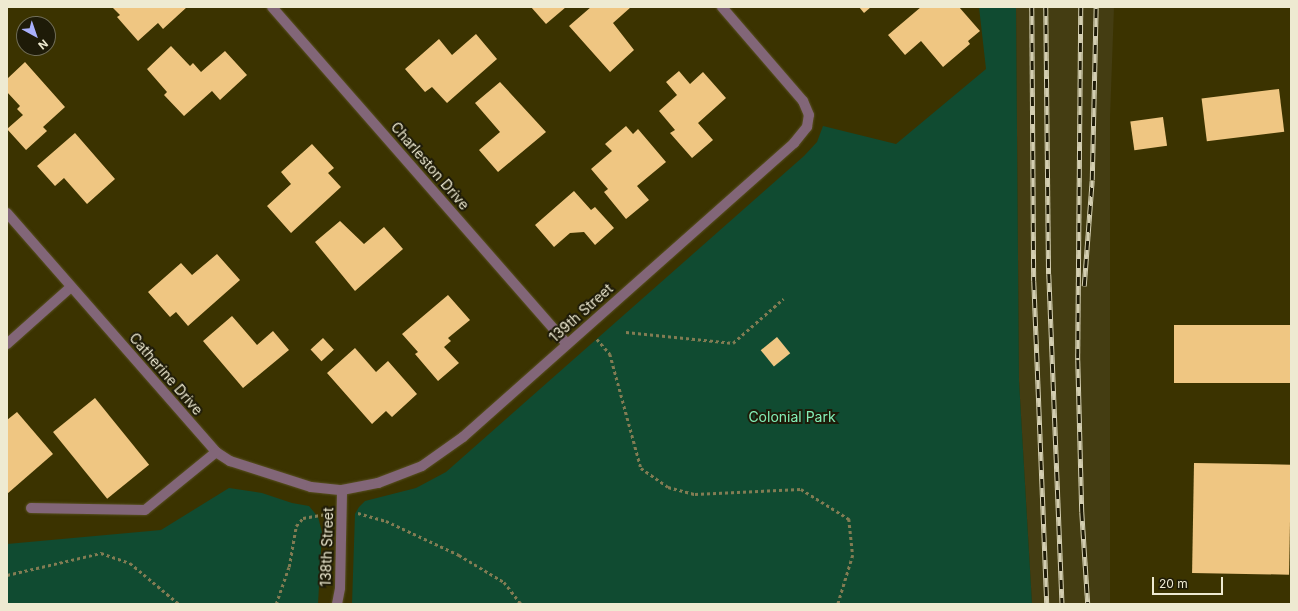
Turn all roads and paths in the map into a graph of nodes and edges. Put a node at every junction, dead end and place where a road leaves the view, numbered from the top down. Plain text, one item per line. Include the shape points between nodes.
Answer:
1 (272, 7) edge
2 (722, 7) edge
3 (7, 213) edge
4 (71, 287) junction
5 (783, 299) dead end
6 (587, 326) junction
7 (626, 332) dead end
8 (7, 344) edge
9 (567, 344) junction
10 (216, 452) junction
11 (342, 490) junction
12 (31, 508) dead end
13 (342, 514) junction
14 (7, 574) edge
15 (179, 604) edge
16 (276, 604) edge
17 (337, 604) edge
18 (521, 604) edge
19 (838, 604) edge

1 - 9 street, Charleston Drive
2 - 6 street, 139th Street via 803,101 809,115 807,127 794,143
3 - 4 street, Catherine Drive
4 - 8 street
4 - 10 street, Catherine Drive
5 - 7 path via 733,343
6 - 9 street, 139th Street
6 - 19 path via 610,354 641,468 668,487 695,494 801,489 849,519 853,555
9 - 11 street, 139th Street via 463,437 422,466 378,483
10 - 11 street, Catherine Drive via 230,461 311,487
10 - 12 street via 146,510
11 - 13 street, 138th Street
13 - 16 path via 318,514 303,518 296,526 290,567
13 - 17 street, 138th Street via 340,588
13 - 18 path via 361,513 386,521 459,555 504,582
14 - 15 path via 101,553 130,563

